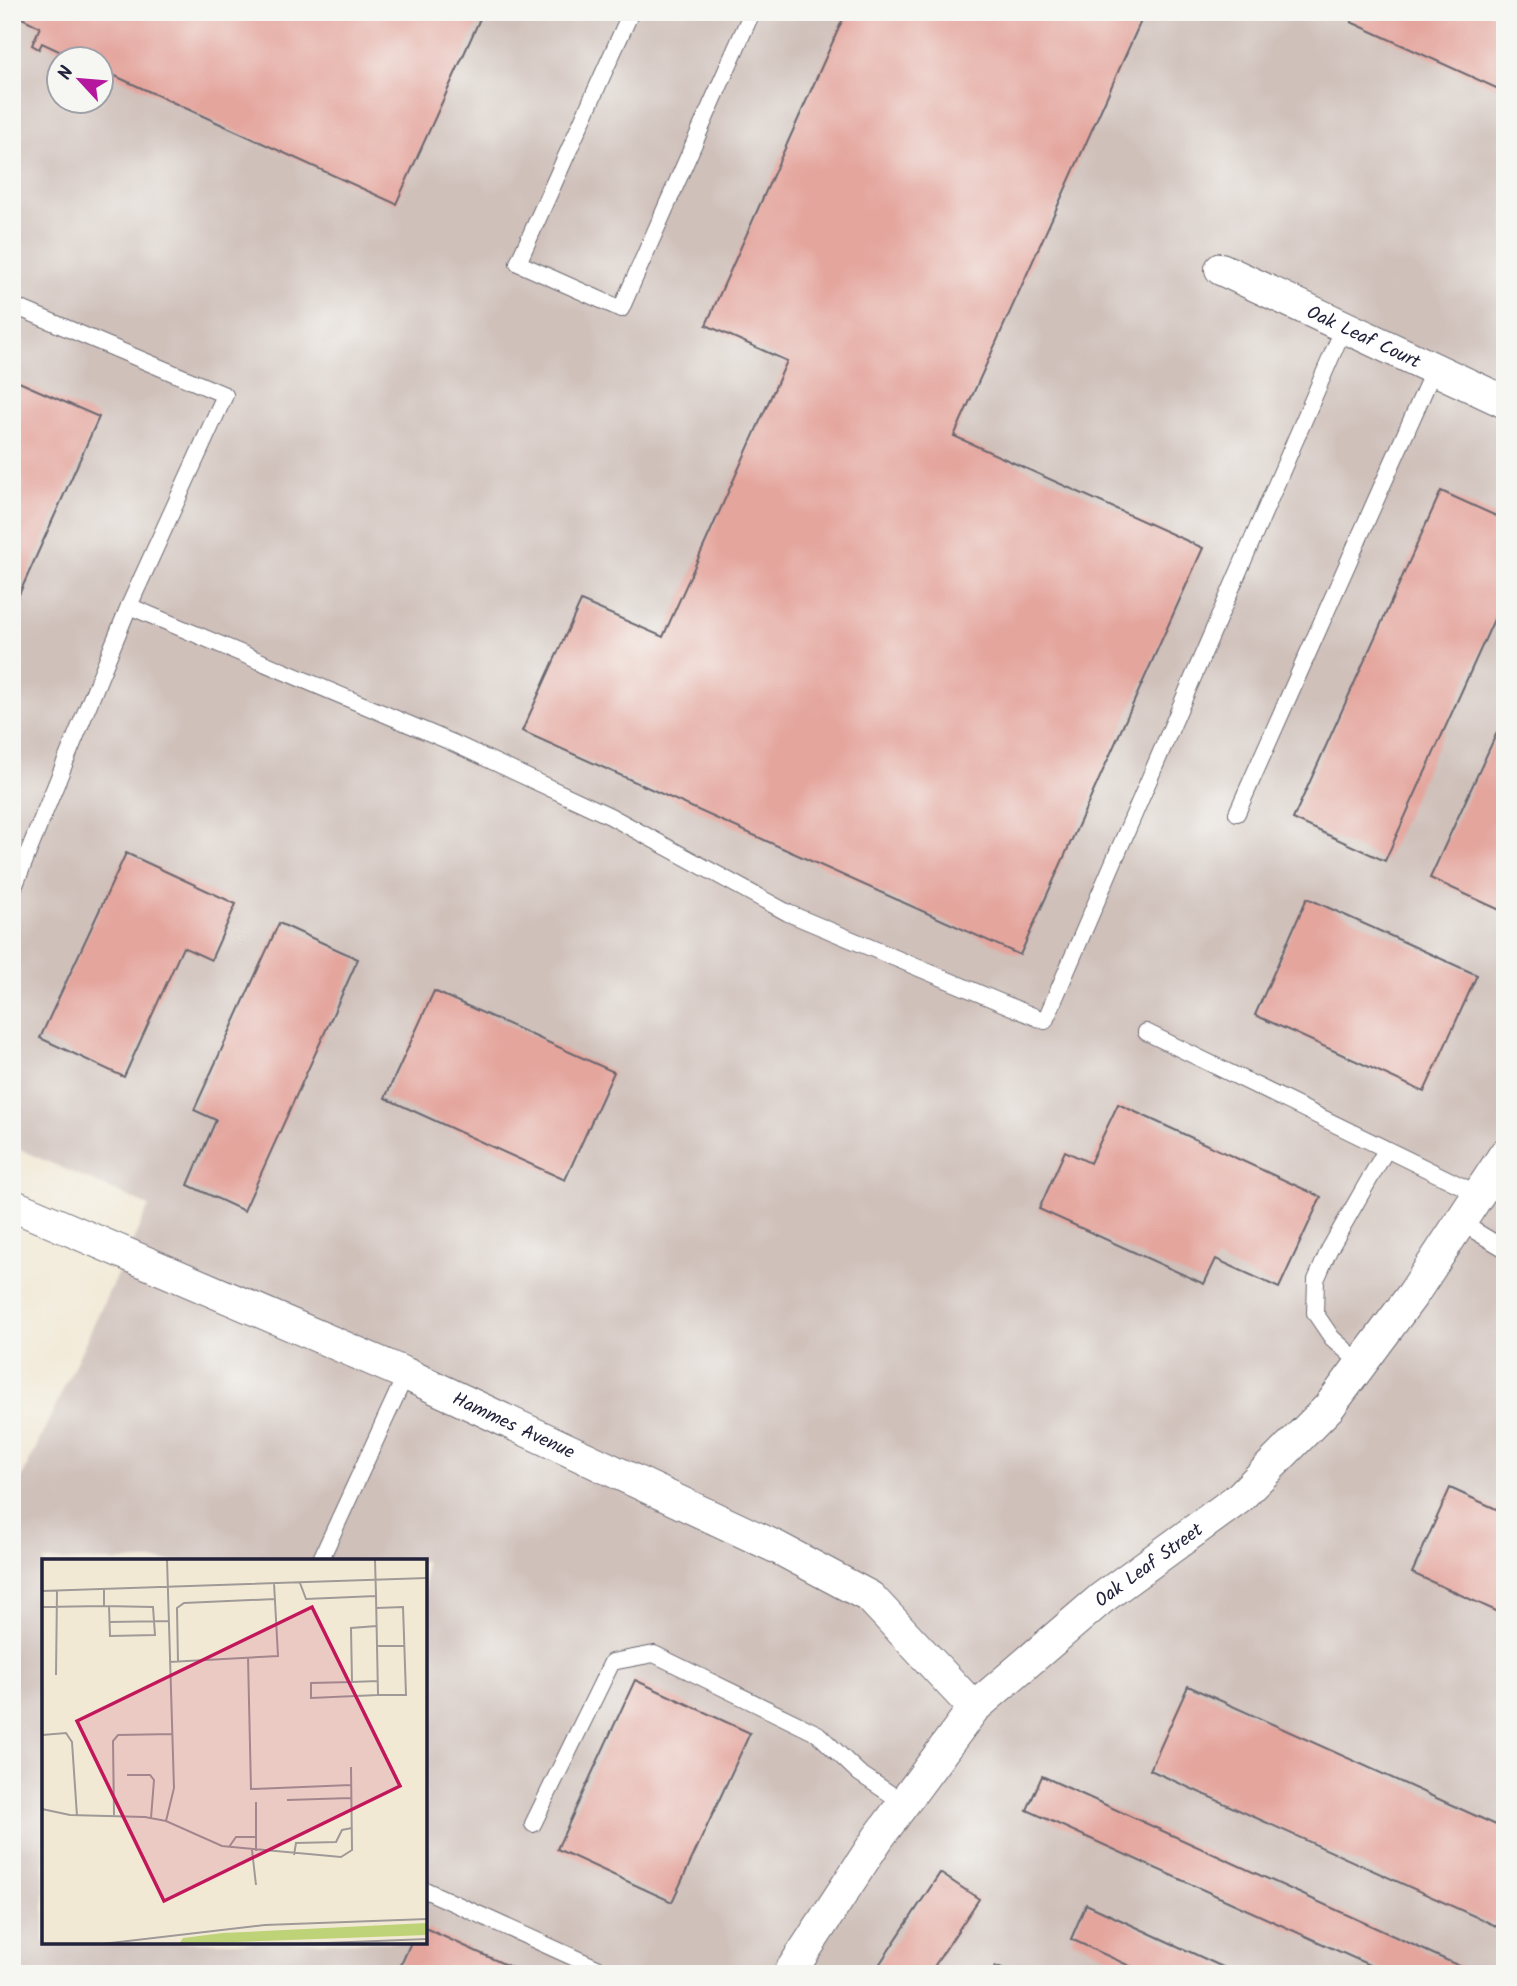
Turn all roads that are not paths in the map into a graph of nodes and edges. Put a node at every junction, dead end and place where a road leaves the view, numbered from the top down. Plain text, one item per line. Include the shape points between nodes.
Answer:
1 (631, 12) edge
2 (751, 12) edge
3 (1221, 269) dead end
4 (12, 305) edge
5 (1344, 327) junction
6 (1434, 369) junction
7 (1505, 402) edge
8 (129, 606) junction
9 (1237, 813) dead end
10 (12, 891) edge
11 (1146, 1032) dead end
12 (1386, 1150) junction
13 (1505, 1154) edge
14 (1478, 1195) junction
15 (12, 1205) edge
16 (1460, 1222) junction
17 (1505, 1249) edge
18 (1361, 1364) junction
19 (406, 1374) junction
20 (321, 1559) edge
21 (974, 1708) junction
22 (904, 1803) junction
23 (533, 1824) dead end
24 (427, 1891) edge
25 (610, 1974) edge
26 (789, 1974) edge

1 - 2 lane via 518,263 621,309
3 - 5 street, Oak Leaf Court
4 - 8 lane via 225,395
5 - 6 street, Oak Leaf Court
5 - 8 lane via 1045,1021 788,913 610,816 451,742
6 - 7 street, Oak Leaf Court
6 - 9 lane
8 - 10 lane
11 - 12 lane
12 - 14 lane
12 - 18 lane via 1316,1280 1315,1313 1332,1338
13 - 14 street, Oak Leaf Street
14 - 16 street, Oak Leaf Street
15 - 19 street, Hammes Avenue
16 - 17 lane
16 - 18 street, Oak Leaf Street
18 - 21 street, Oak Leaf Street via 1329,1407 1239,1497 1102,1598
19 - 20 lane
19 - 21 street, Hammes Avenue via 778,1548 870,1597
21 - 22 street, Oak Leaf Street
22 - 23 lane via 859,1773 818,1734 654,1654 612,1662
22 - 26 street, Oak Leaf Street
24 - 25 lane

